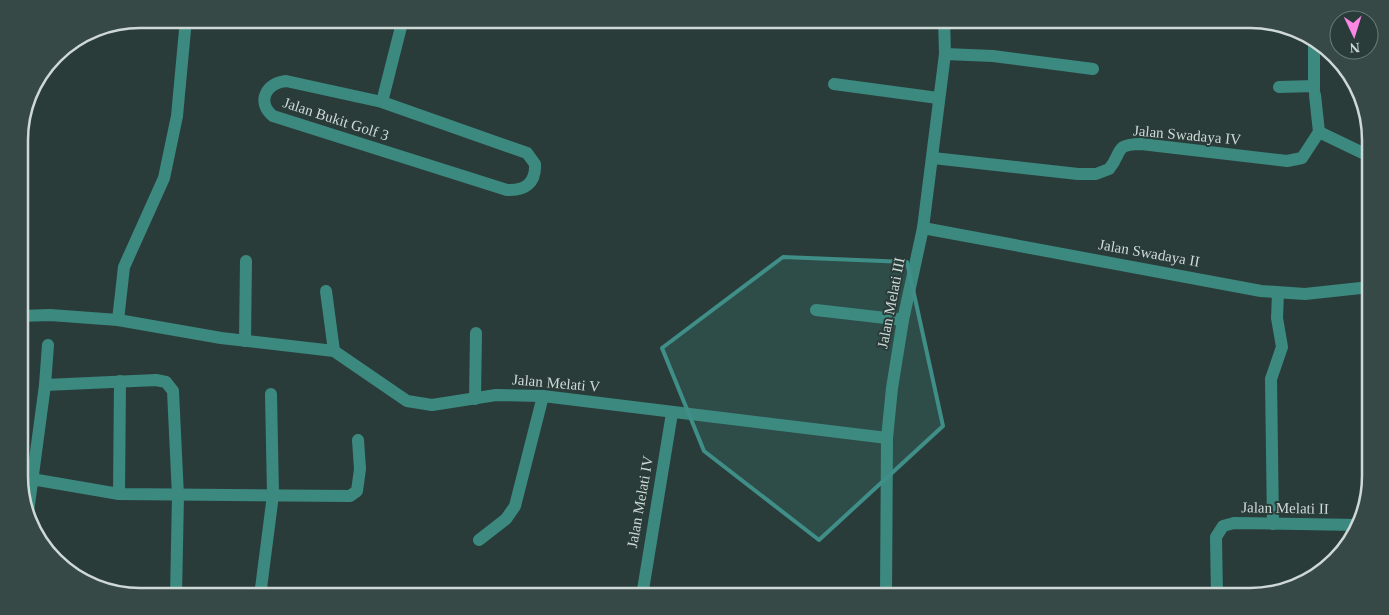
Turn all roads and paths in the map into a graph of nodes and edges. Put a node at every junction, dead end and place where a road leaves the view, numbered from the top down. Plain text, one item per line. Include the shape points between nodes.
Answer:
1 (185, 28) edge
2 (401, 28) edge
3 (944, 28) edge
4 (1314, 48) edge
5 (945, 54) junction
6 (1092, 70) dead end
7 (834, 84) dead end
8 (1279, 87) dead end
9 (1314, 90) junction
10 (938, 98) junction
11 (382, 102) junction
12 (1318, 132) junction
13 (1362, 153) edge
14 (933, 158) junction
15 (923, 228) junction
16 (246, 261) dead end
17 (1362, 289) edge
18 (326, 291) dead end
19 (1278, 292) junction
20 (816, 310) dead end
21 (28, 316) edge
22 (118, 320) junction
23 (903, 320) junction
24 (476, 333) dead end
25 (245, 341) junction
26 (48, 345) dead end
27 (334, 351) junction
28 (120, 381) junction
29 (45, 385) junction
30 (271, 394) dead end
31 (542, 396) junction
32 (475, 399) junction
33 (672, 413) junction
34 (887, 438) junction
35 (358, 440) dead end
36 (28, 468) edge
37 (28, 478) edge
38 (119, 494) junction
39 (273, 495) junction
40 (178, 496) junction
41 (1274, 524) junction
42 (1350, 525) edge
43 (479, 540) dead end
44 (886, 587) edge
45 (1217, 587) edge
46 (176, 588) edge
47 (261, 588) edge
48 (643, 588) edge

1 - 22 street via 177,116 164,178 124,267
2 - 11 street
3 - 5 street, Jalan Melati III
4 - 9 street
5 - 6 street via 992,56
5 - 10 street, Jalan Melati III
7 - 10 street
8 - 9 street
9 - 12 street
10 - 14 street, Jalan Melati III
11 - 11 street, Jalan Bukit Golf 3 via 286,81 270,86 264,103 273,116 507,190 529,186 535,164 527,153
12 - 13 street
12 - 14 street, Jalan Swadaya IV via 1302,158 1287,161 1141,144 1118,149 1112,166 1096,174
14 - 15 street, Jalan Melati III
15 - 19 street, Jalan Swadaya II
15 - 23 street, Jalan Melati III
16 - 25 street
17 - 19 street, Jalan Swadaya II via 1305,294
18 - 27 street
19 - 41 street via 1277,318 1282,347 1271,379
20 - 23 street
21 - 22 street, Jalan Melati V
22 - 25 street, Jalan Melati V
23 - 34 street, Jalan Melati III
24 - 32 street
25 - 27 street, Jalan Melati V
26 - 29 street
27 - 32 street, Jalan Melati V via 407,401 432,405
28 - 29 street
28 - 38 street
28 - 40 street via 166,382 173,391
29 - 36 street
30 - 39 street
31 - 32 street, Jalan Melati V via 496,395
31 - 33 street, Jalan Melati V
31 - 43 street via 515,506 506,519
33 - 34 street, Jalan Melati V
33 - 48 street, Jalan Melati IV
34 - 44 street, Jalan Melati III
35 - 39 street via 360,469 357,491 350,496
37 - 38 street
38 - 40 street
39 - 40 street
39 - 47 street
40 - 46 street
41 - 42 street, Jalan Melati II
41 - 45 street, Jalan Melati II via 1234,523 1222,526 1216,537

